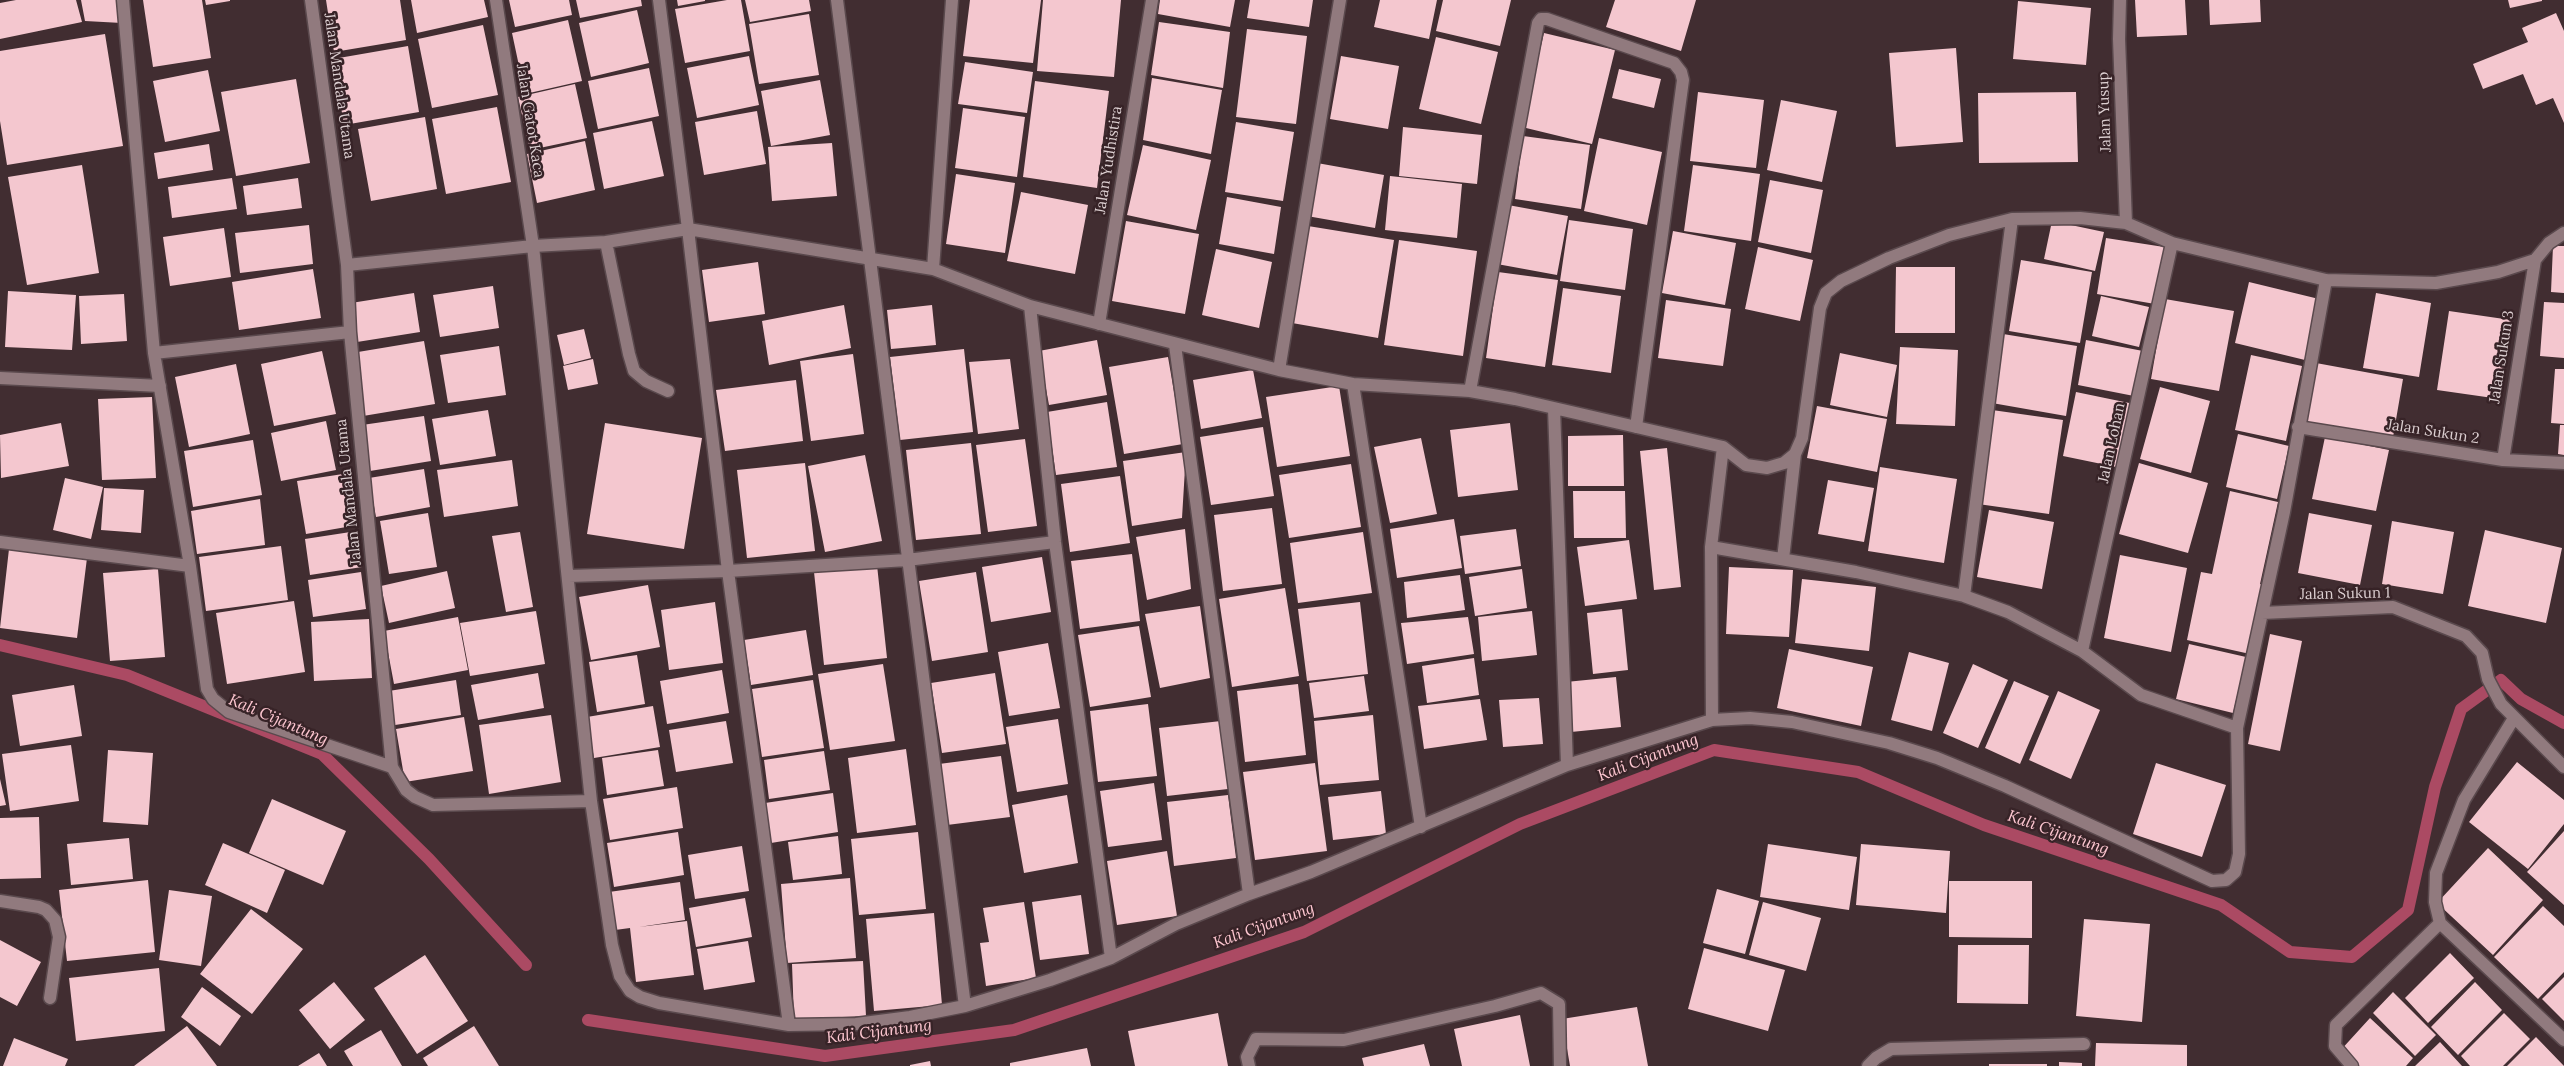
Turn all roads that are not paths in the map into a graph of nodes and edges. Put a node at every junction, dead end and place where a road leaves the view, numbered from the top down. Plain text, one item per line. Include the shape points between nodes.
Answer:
1 (123, 0) edge
2 (311, 0) edge
3 (496, 0) edge
4 (659, 0) edge
5 (837, 0) edge
6 (952, 0) edge
7 (1152, 0) edge
8 (1340, 0) edge
9 (2120, 0) edge
10 (2012, 218) junction
11 (2126, 223) junction
12 (688, 229) junction
13 (2564, 233) edge
14 (606, 242) junction
15 (2172, 243) junction
16 (533, 246) junction
17 (870, 260) junction
18 (2535, 260) junction
19 (347, 266) junction
20 (932, 269) junction
21 (2326, 280) junction
22 (1030, 306) junction
23 (1099, 324) junction
24 (350, 332) junction
25 (1175, 345) junction
26 (154, 353) junction
27 (1279, 370) junction
28 (0, 378) edge
29 (1353, 384) junction
30 (160, 386) junction
31 (668, 391) dead end
32 (1470, 391) junction
33 (1554, 409) junction
34 (1636, 427) junction
35 (2298, 427) junction
36 (1723, 446) junction
37 (1795, 454) junction
38 (2503, 460) junction
39 (2564, 463) edge
40 (0, 542) edge
41 (1055, 542) junction
42 (1711, 547) junction
43 (907, 560) junction
44 (1782, 560) junction
45 (190, 566) junction
46 (728, 571) junction
47 (568, 576) junction
48 (1964, 596) junction
49 (2262, 613) junction
50 (2082, 651) junction
51 (2514, 718) junction
52 (1712, 720) junction
53 (2237, 728) junction
54 (1568, 765) junction
55 (392, 767) junction
56 (2564, 767) edge
57 (591, 801) junction
58 (1421, 826) junction
59 (1249, 894) junction
60 (0, 902) edge
61 (2440, 923) junction
62 (1111, 958) junction
63 (50, 998) dead end
64 (965, 1006) junction
65 (789, 1025) junction
66 (2564, 1040) edge
67 (2084, 1044) dead end
68 (1249, 1066) edge
69 (1560, 1066) edge
70 (1868, 1066) edge
71 (2352, 1066) edge

1 - 26 street
2 - 19 street, Jalan Mandala Utama
3 - 16 street, Jalan Gatot Kaca
4 - 12 street
5 - 17 street
6 - 20 street
7 - 23 street, Jalan Yudhistira
8 - 27 street
9 - 11 street, Jalan Yusup
10 - 11 street via 2080,218
10 - 37 street via 1949,235 1889,258 1842,281 1826,293 1820,308 1802,438
10 - 48 street
11 - 15 street
12 - 14 street
12 - 17 street
12 - 46 street
13 - 18 street via 2549,243
14 - 16 street
14 - 31 street via 634,372
15 - 21 street
15 - 50 street, Jalan Lohan
16 - 19 street
16 - 47 street, Jalan Gatot Kaca
17 - 20 street
17 - 43 street
18 - 21 street via 2498,272 2436,284
18 - 38 street, Jalan Sukun 3
19 - 24 street, Jalan Mandala Utama
20 - 22 street
21 - 35 street, Jalan Gatot Kaca
22 - 23 street
22 - 41 street
23 - 25 street
24 - 26 street
24 - 55 street, Jalan Mandala Utama
25 - 27 street
25 - 59 street
26 - 30 street
27 - 29 street
28 - 30 street
29 - 32 street
29 - 58 street
30 - 45 street
32 - 33 street
32 - 34 street via 1538,23 1547,19 1674,63 1683,80
33 - 34 street
33 - 54 street
34 - 36 street
35 - 38 street, Jalan Sukun 2
35 - 49 street, Jalan Gatot Kaca
36 - 37 street via 1746,465 1767,468 1784,463
36 - 42 street
37 - 44 street
38 - 39 street, Jalan Sukun 2
40 - 45 street
41 - 43 street
41 - 62 street
42 - 44 street
42 - 52 street
43 - 46 street
43 - 64 street
44 - 48 street via 1856,572
45 - 55 street via 204,678 213,700 229,712
46 - 47 street
46 - 65 street
47 - 57 street, Jalan Gatot Kaca
48 - 50 street via 2008,612
49 - 51 street, Jalan Sukun 1 via 2393,607 2466,636 2482,653 2488,679 2501,704
49 - 53 street, Jalan Gatot Kaca
50 - 53 street via 2141,695
51 - 56 street, Jalan Sukun 1
51 - 61 street via 2464,800 2436,873 2435,902
52 - 53 street, Jalan Gatot Kaca via 1750,718 1792,722 1889,743 1937,758 2212,881 2226,880 2235,872 2239,854
52 - 54 street, Jalan Gatot Kaca
54 - 58 street, Jalan Gatot Kaca
55 - 57 street, Jalan Mandala Utama via 406,790 433,805
57 - 65 street, Jalan Gatot Kaca via 612,945 625,987 634,994 659,1003
58 - 59 street, Jalan Gatot Kaca
59 - 62 street, Jalan Gatot Kaca via 1176,924
60 - 63 street via 39,907 55,920 59,937
61 - 66 street
61 - 71 street via 2336,1025 2335,1046
62 - 64 street, Jalan Gatot Kaca
64 - 65 street, Jalan Gatot Kaca via 856,1024
67 - 70 street via 1891,1049
68 - 69 street via 1247,1057 1256,1039 1344,1040 1462,1014 1541,992 1558,1004

